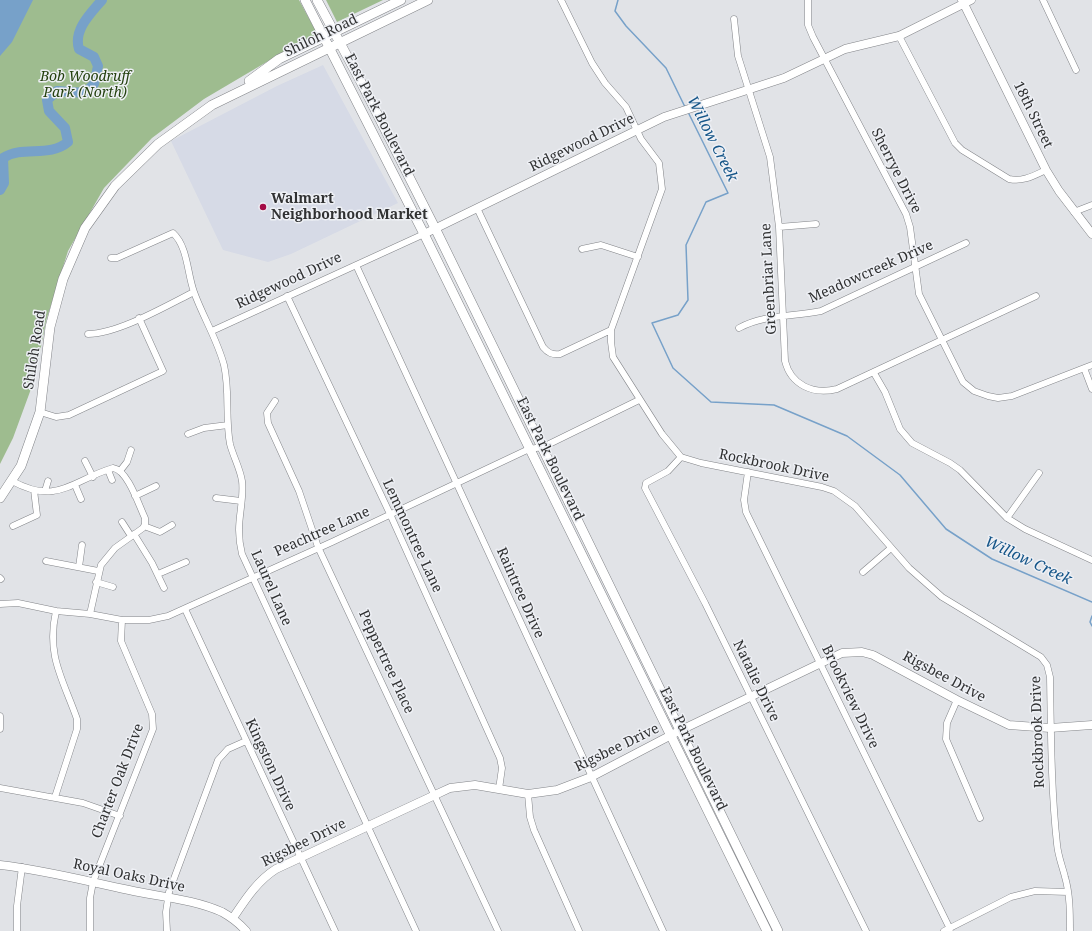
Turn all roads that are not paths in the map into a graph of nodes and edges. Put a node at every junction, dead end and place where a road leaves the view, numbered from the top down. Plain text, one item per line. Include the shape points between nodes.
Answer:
1 (305, 0) edge
2 (317, 0) edge
3 (401, 0) edge
4 (428, 0) edge
5 (561, 0) edge
6 (808, 0) edge
7 (1044, 0) edge
8 (965, 1) edge
9 (734, 19) dead end
10 (335, 32) junction
11 (898, 36) junction
12 (325, 37) junction
13 (340, 42) junction
14 (330, 46) junction
15 (824, 60) junction
16 (1076, 70) dead end
17 (749, 89) junction
18 (226, 98) junction
19 (637, 131) junction
20 (1046, 170) junction
21 (1092, 205) edge
22 (477, 208) junction
23 (1074, 212) junction
24 (816, 224) dead end
25 (779, 226) junction
26 (435, 228) junction
27 (424, 234) junction
28 (1092, 234) edge
29 (966, 243) dead end
30 (582, 249) dead end
31 (638, 256) junction
32 (111, 258) dead end
33 (356, 265) junction
34 (915, 266) junction
35 (194, 292) junction
36 (288, 296) junction
37 (1036, 296) dead end
38 (782, 316) junction
39 (140, 318) junction
40 (740, 328) dead end
41 (611, 330) junction
42 (212, 331) junction
43 (88, 334) dead end
44 (941, 342) junction
45 (1092, 365) edge
46 (1084, 368) junction
47 (874, 373) junction
48 (1092, 389) edge
49 (639, 400) junction
50 (275, 401) dead end
51 (40, 412) junction
52 (228, 425) junction
53 (188, 434) dead end
54 (543, 447) junction
55 (530, 449) junction
56 (131, 450) dead end
57 (681, 457) junction
58 (85, 461) dead end
59 (108, 470) junction
60 (120, 471) junction
61 (748, 472) junction
62 (1039, 473) dead end
63 (93, 477) junction
64 (112, 480) dead end
65 (12, 481) junction
66 (48, 481) dead end
67 (457, 482) junction
68 (75, 485) junction
69 (156, 486) dead end
70 (34, 490) junction
71 (45, 491) junction
72 (135, 496) junction
73 (0, 498) edge
74 (216, 498) dead end
75 (81, 499) dead end
76 (241, 501) junction
77 (390, 514) junction
78 (1007, 518) junction
79 (122, 522) dead end
80 (172, 525) dead end
81 (13, 526) dead end
82 (144, 526) junction
83 (133, 535) junction
84 (82, 546) dead end
85 (318, 547) junction
86 (891, 548) junction
87 (1092, 560) edge
88 (46, 561) dead end
89 (186, 562) dead end
90 (78, 567) junction
91 (98, 571) junction
92 (863, 572) dead end
93 (158, 574) junction
94 (252, 576) junction
95 (96, 582) junction
96 (113, 587) dead end
97 (164, 588) dead end
98 (0, 604) edge
99 (185, 609) junction
100 (56, 611) junction
101 (90, 614) junction
102 (122, 620) junction
103 (820, 662) junction
104 (750, 696) junction
105 (957, 700) junction
106 (0, 716) edge
107 (1092, 725) edge
108 (1050, 728) junction
109 (0, 729) edge
110 (679, 731) junction
111 (671, 736) junction
112 (246, 741) junction
113 (591, 777) junction
114 (0, 788) edge
115 (499, 789) junction
116 (528, 794) junction
117 (435, 795) junction
118 (55, 797) junction
119 (120, 816) junction
120 (980, 818) dead end
121 (367, 827) junction
122 (300, 858) junction
123 (0, 865) edge
124 (22, 868) junction
125 (93, 882) junction
126 (1068, 892) junction
127 (168, 898) junction
128 (233, 918) junction
129 (947, 930) edge
130 (17, 931) edge
131 (90, 931) edge
132 (167, 931) edge
133 (246, 931) edge
134 (335, 931) edge
135 (416, 931) edge
136 (498, 931) edge
137 (579, 931) edge
138 (663, 931) edge
139 (767, 931) edge
140 (778, 931) edge
141 (866, 931) edge
142 (1070, 931) edge

1 - 12 main road, East Park Boulevard
2 - 10 main road, East Park Boulevard
3 - 10 main road, Shiloh Road
4 - 13 main road, Shiloh Road
5 - 19 street via 592,63 626,108
6 - 15 street, Sherrye Drive via 808,25
7 - 16 street
8 - 11 street, Ridgewood Drive
8 - 20 street, 18th Street
9 - 17 street, Greenbriar Lane via 738,56
10 - 12 main road, Shiloh Road
10 - 13 main road, East Park Boulevard
11 - 15 street, Ridgewood Drive via 845,49
11 - 20 street via 950,135 962,150 1009,179 1017,181 1026,180
12 - 14 main road, East Park Boulevard
12 - 18 main road, Shiloh Road via 279,59
13 - 14 main road, Shiloh Road
13 - 26 main road, East Park Boulevard
14 - 18 main road, Shiloh Road
14 - 27 main road, East Park Boulevard
15 - 17 street, Ridgewood Drive via 784,78
15 - 34 street, Sherrye Drive via 906,214
17 - 19 street, Ridgewood Drive via 683,109
17 - 25 street, Greenbriar Lane via 770,157
18 - 51 main road, Shiloh Road via 186,123 142,158 114,186 86,228 63,279 50,327
19 - 22 street, Ridgewood Drive
19 - 31 street via 659,163 662,180 662,189
20 - 23 street, 18th Street
21 - 23 street
22 - 26 street, Ridgewood Drive
22 - 41 street via 548,353 560,354
23 - 28 street, 18th Street
24 - 25 street
25 - 38 street, Greenbriar Lane
26 - 27 street, Ridgewood Drive
26 - 54 main road, East Park Boulevard
27 - 33 street, Ridgewood Drive
27 - 55 main road, East Park Boulevard
29 - 34 street, Meadowcreek Drive
30 - 31 street via 601,245
31 - 41 street
32 - 35 street, Laurel Lane via 117,258 173,233 188,265
33 - 36 street, Ridgewood Drive
33 - 67 street, Raintree Drive via 424,416
34 - 38 street, Meadowcreek Drive via 821,311
34 - 44 street, Sherrye Drive via 919,294
35 - 39 street
35 - 42 street, Laurel Lane
36 - 42 street, Ridgewood Drive
36 - 77 street, Lemmontree Lane
37 - 44 street, Greenbriar Lane
38 - 40 street, Meadowcreek Drive via 757,320
38 - 47 street, Greenbriar Lane via 785,360 790,374 799,384 819,392 828,392
39 - 43 street via 100,334
39 - 51 street via 163,371 69,415 56,417
41 - 49 street via 613,357
42 - 52 street, Laurel Lane via 224,365
44 - 46 street, Sherrye Drive via 963,382 974,391 998,398 1012,396
44 - 47 street, Greenbriar Lane
45 - 46 street, Sherrye Drive
46 - 48 street
47 - 78 street via 897,424 906,437 960,470
49 - 54 street, Peachtree Lane
49 - 57 street
50 - 85 street, Peppertree Place via 267,413 268,423 299,491
51 - 65 main road, Shiloh Road via 28,450
52 - 53 street via 210,426
52 - 76 street, Laurel Lane via 231,445 240,470
54 - 55 street, Peachtree Lane
54 - 110 main road, East Park Boulevard
55 - 67 street, Peachtree Lane
55 - 111 main road, East Park Boulevard
56 - 60 street
57 - 61 street, Rockbrook Drive
57 - 104 street, Natalie Drive via 668,471 646,483 645,488
58 - 63 street
59 - 60 street via 116,468
59 - 63 street
59 - 64 street
60 - 72 street
61 - 86 street, Rockbrook Drive via 834,491 855,506
61 - 103 street, Brookview Drive via 744,500 746,512
62 - 78 street
63 - 68 street
65 - 70 street
65 - 73 main road, Shiloh Road
66 - 71 street
67 - 77 street, Peachtree Lane
67 - 113 street, Raintree Drive
68 - 71 street via 59,491
68 - 75 street
69 - 72 street
70 - 71 street
70 - 81 street via 37,515
72 - 82 street via 145,518
74 - 76 street
76 - 94 street, Laurel Lane via 239,540
77 - 85 street, Peachtree Lane
77 - 115 street, Lemmontree Lane via 500,758 502,768
78 - 87 street
79 - 83 street
80 - 82 street via 160,532
82 - 83 street
83 - 91 street via 112,551
83 - 93 street
84 - 90 street
85 - 94 street, Peachtree Lane
85 - 117 street, Peppertree Place
86 - 92 street
86 - 108 street, Rockbrook Drive via 942,597 1041,657 1047,665 1050,677
88 - 90 street
89 - 93 street
90 - 91 street
91 - 95 street
93 - 97 street
94 - 99 street, Peachtree Lane
94 - 121 street, Laurel Lane
95 - 96 street
95 - 101 street
98 - 100 street, Peachtree Lane via 18,602
99 - 102 street, Peachtree Lane via 149,620
99 - 112 street, Kingston Drive
100 - 101 street, Peachtree Lane
100 - 118 street via 52,625 52,644 55,660 77,719 77,729
101 - 102 street, Peachtree Lane
102 - 119 street, Charter Oak Drive via 121,640 153,720 153,729
103 - 104 street, Rigsbee Drive
103 - 105 street, Rigsbee Drive via 850,652 873,655
103 - 129 street, Brookview Drive
104 - 110 street, Rigsbee Drive
104 - 141 street, Natalie Drive
105 - 108 street, Rigsbee Drive via 1009,725
105 - 120 street via 947,723 946,739
106 - 109 street
107 - 108 street, Rigsbee Drive
108 - 126 street, Rockbrook Drive via 1058,857 1066,877
110 - 111 street, Rigsbee Drive
110 - 140 main road, East Park Boulevard
111 - 113 street, Rigsbee Drive
111 - 139 main road, East Park Boulevard
112 - 122 street, Kingston Drive
112 - 127 street via 228,749 218,760
113 - 116 street, Rigsbee Drive via 556,790
113 - 138 street, Raintree Drive
114 - 118 street
115 - 116 street, Rigsbee Drive
115 - 117 street, Rigsbee Drive via 488,786 462,786
116 - 137 street via 534,830
117 - 121 street, Rigsbee Drive
117 - 136 street, Peppertree Place
118 - 119 street via 101,808
119 - 125 street, Charter Oak Drive
121 - 122 street, Rigsbee Drive
121 - 135 street, Laurel Lane
122 - 128 street, Rigsbee Drive via 263,878
122 - 134 street, Kingston Drive
123 - 124 street, Royal Oaks Drive
124 - 125 street, Royal Oaks Drive
124 - 130 street via 16,906
125 - 127 street, Royal Oaks Drive
125 - 131 street, Charter Oak Drive via 90,898
126 - 129 street via 1035,892 1011,897
126 - 142 street, Rockbrook Drive
127 - 128 street, Royal Oaks Drive via 210,908
127 - 132 street
128 - 133 street, Royal Oaks Drive

